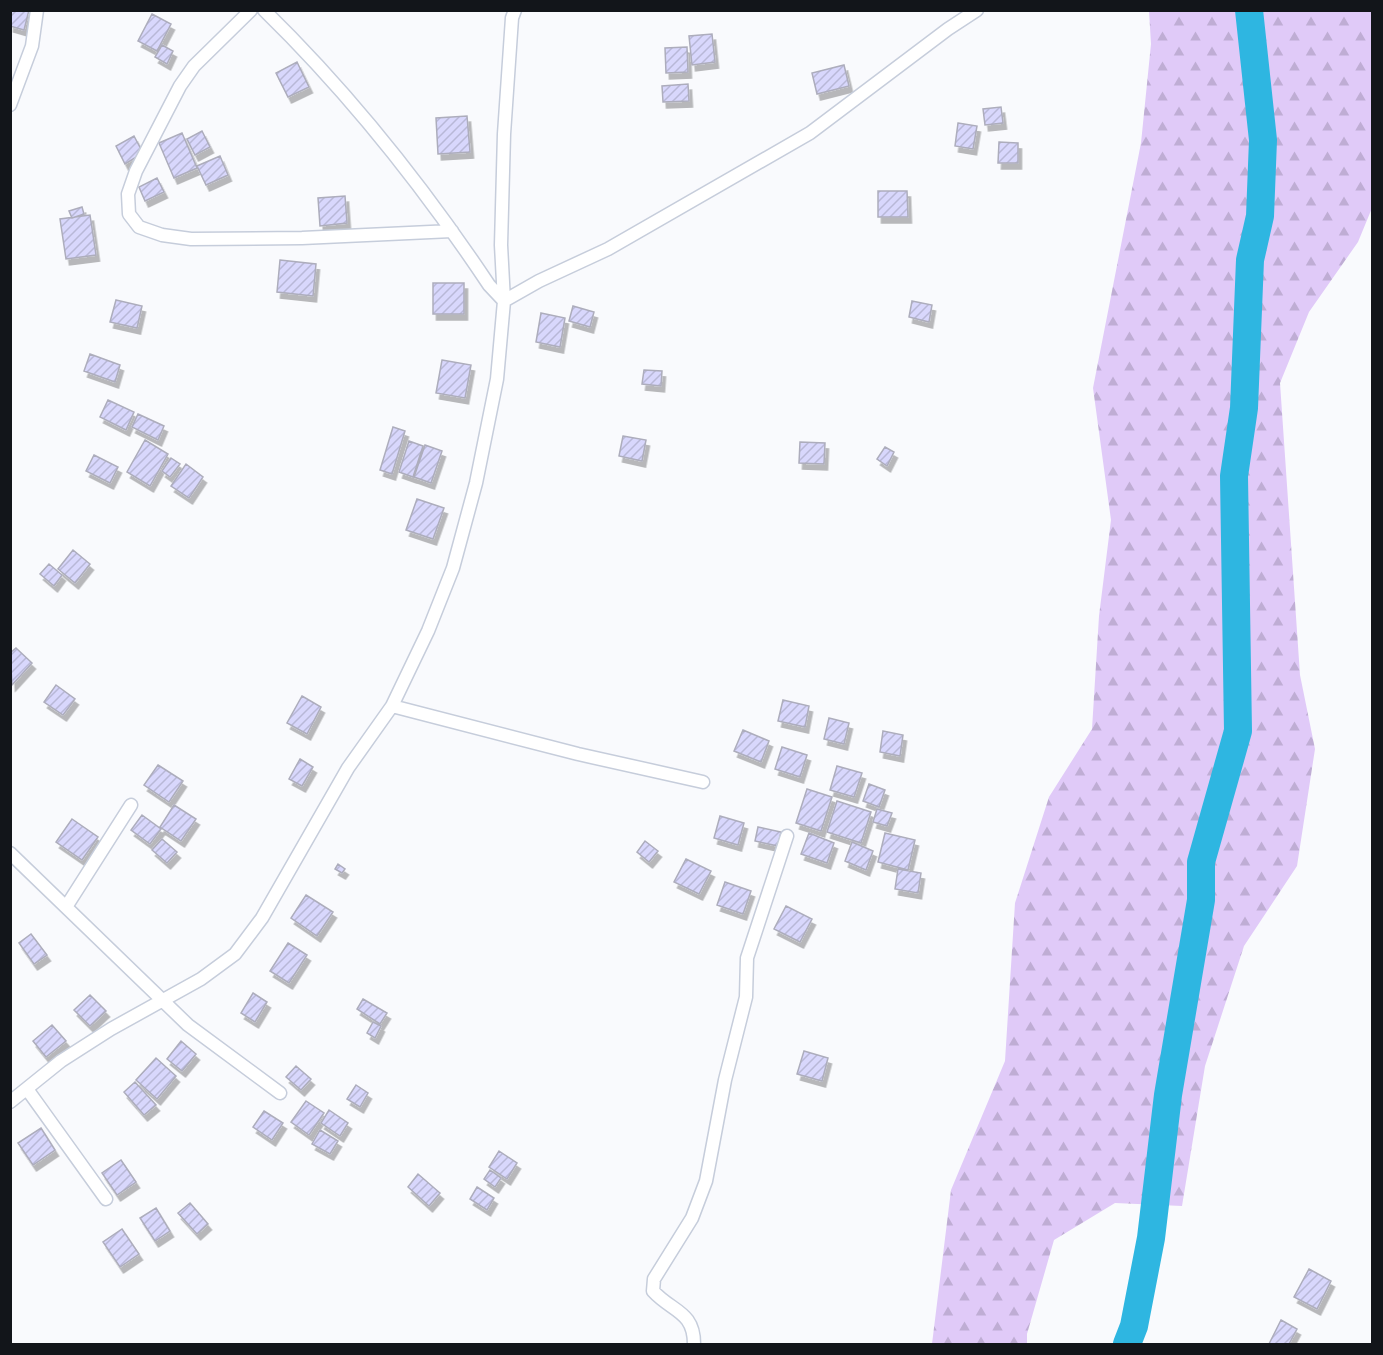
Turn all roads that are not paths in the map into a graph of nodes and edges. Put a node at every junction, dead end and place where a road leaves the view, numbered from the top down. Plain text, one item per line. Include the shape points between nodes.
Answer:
1 (38, 10) edge
2 (251, 10) edge
3 (264, 10) edge
4 (515, 10) edge
5 (977, 10) edge
6 (10, 105) edge
7 (452, 231) junction
8 (504, 301) junction
9 (392, 706) junction
10 (703, 782) dead end
11 (131, 804) dead end
12 (787, 836) dead end
13 (10, 853) edge
14 (66, 908) junction
15 (162, 1000) junction
16 (27, 1089) junction
17 (280, 1094) dead end
18 (10, 1102) edge
19 (106, 1199) dead end
20 (694, 1344) edge

1 - 6 street via 32,46
2 - 7 street via 194,66 136,171 128,194 129,214 139,227 191,239
3 - 7 street via 343,93
4 - 8 street via 504,134
5 - 8 street via 810,133 608,249
7 - 8 street
8 - 9 street via 497,379 476,483 453,568
9 - 10 street
9 - 15 street via 348,768 262,918 235,954 201,979
11 - 14 street
12 - 20 street via 747,958 746,997 706,1181 692,1218 654,1279 653,1291 685,1315 694,1331
13 - 14 street
14 - 15 street
15 - 16 street via 71,1055
15 - 17 street via 188,1025
16 - 18 street
16 - 19 street

